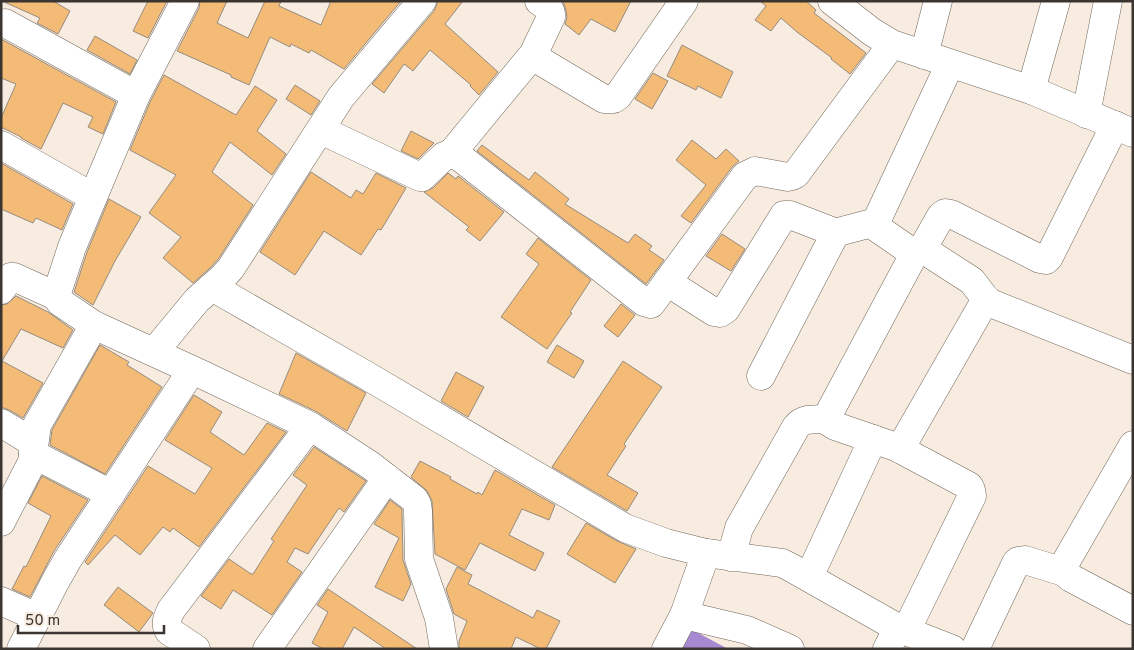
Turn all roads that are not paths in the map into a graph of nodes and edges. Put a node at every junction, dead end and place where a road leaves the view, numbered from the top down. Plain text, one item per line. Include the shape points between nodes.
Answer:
1 (185, 1) edge
2 (539, 1) edge
3 (684, 1) edge
4 (832, 1) edge
5 (938, 1) edge
6 (1056, 1) edge
7 (1108, 1) edge
8 (408, 5) edge
9 (5, 23) dead end
10 (892, 44) junction
11 (924, 55) junction
12 (532, 57) junction
13 (950, 64) junction
14 (1031, 90) junction
15 (136, 95) junction
16 (1086, 114) junction
17 (1127, 127) edge
18 (321, 130) junction
19 (1, 145) edge
20 (451, 154) junction
21 (93, 197) junction
22 (876, 222) junction
23 (836, 232) junction
24 (4, 280) edge
25 (667, 282) junction
26 (212, 287) junction
27 (56, 296) junction
28 (986, 299) junction
29 (94, 325) junction
30 (154, 352) junction
31 (1133, 360) edge
32 (192, 370) junction
33 (761, 376) dead end
34 (826, 419) junction
35 (1, 423) edge
36 (310, 426) junction
37 (873, 438) junction
38 (1133, 445) edge
39 (33, 449) junction
40 (900, 449) junction
41 (387, 478) junction
42 (111, 494) junction
43 (1, 522) edge
44 (719, 555) junction
45 (1064, 572) junction
46 (809, 577) junction
47 (1, 601) edge
48 (1133, 611) edge
49 (684, 615) junction
50 (37, 617) junction
51 (897, 636) edge
52 (21, 649) edge
53 (196, 649) edge
54 (267, 649) edge
55 (444, 649) edge
56 (666, 649) edge
57 (790, 649) edge
58 (952, 649) edge
59 (975, 649) edge

1 - 15 street
2 - 12 street via 550,10 551,17
3 - 12 street via 614,99 604,99
4 - 10 street
5 - 11 street
6 - 14 street
7 - 16 street
8 - 18 street
9 - 15 street
10 - 11 street
10 - 25 street via 796,174 788,177 755,171 746,176
11 - 13 street
12 - 20 street
13 - 14 street
13 - 22 street
14 - 16 street
15 - 21 street
16 - 17 street
17 - 28 street via 1046,260 951,214 940,216 924,250 968,278
18 - 20 street via 420,177 444,156
18 - 26 street via 231,268
19 - 21 street
20 - 25 street via 461,158 644,302 651,304
21 - 27 street
22 - 23 street
22 - 34 street via 875,226 909,250 912,258
23 - 25 street via 784,215 720,314
23 - 33 street
24 - 27 street via 14,277
26 - 30 street via 197,300
26 - 44 street via 625,528 666,543
27 - 29 street
28 - 31 street
28 - 40 street
29 - 30 street
29 - 39 street via 37,424
30 - 32 street
32 - 36 street
32 - 42 street
34 - 37 street via 835,426
34 - 44 street via 803,421 796,427 739,528
35 - 39 street
36 - 41 street
36 - 53 street via 171,610 166,627
37 - 40 street
37 - 46 street
38 - 45 street via 1064,565
39 - 42 street
39 - 43 street via 26,476
40 - 51 street via 969,486 972,496
41 - 54 street
41 - 55 street via 417,504 419,559 439,618
42 - 50 street via 68,559
44 - 46 street via 782,563
44 - 49 street
45 - 48 street
45 - 59 street via 1025,560 1018,561
46 - 51 street
47 - 50 street
49 - 56 street
49 - 57 street via 747,630
50 - 52 street
51 - 58 street

